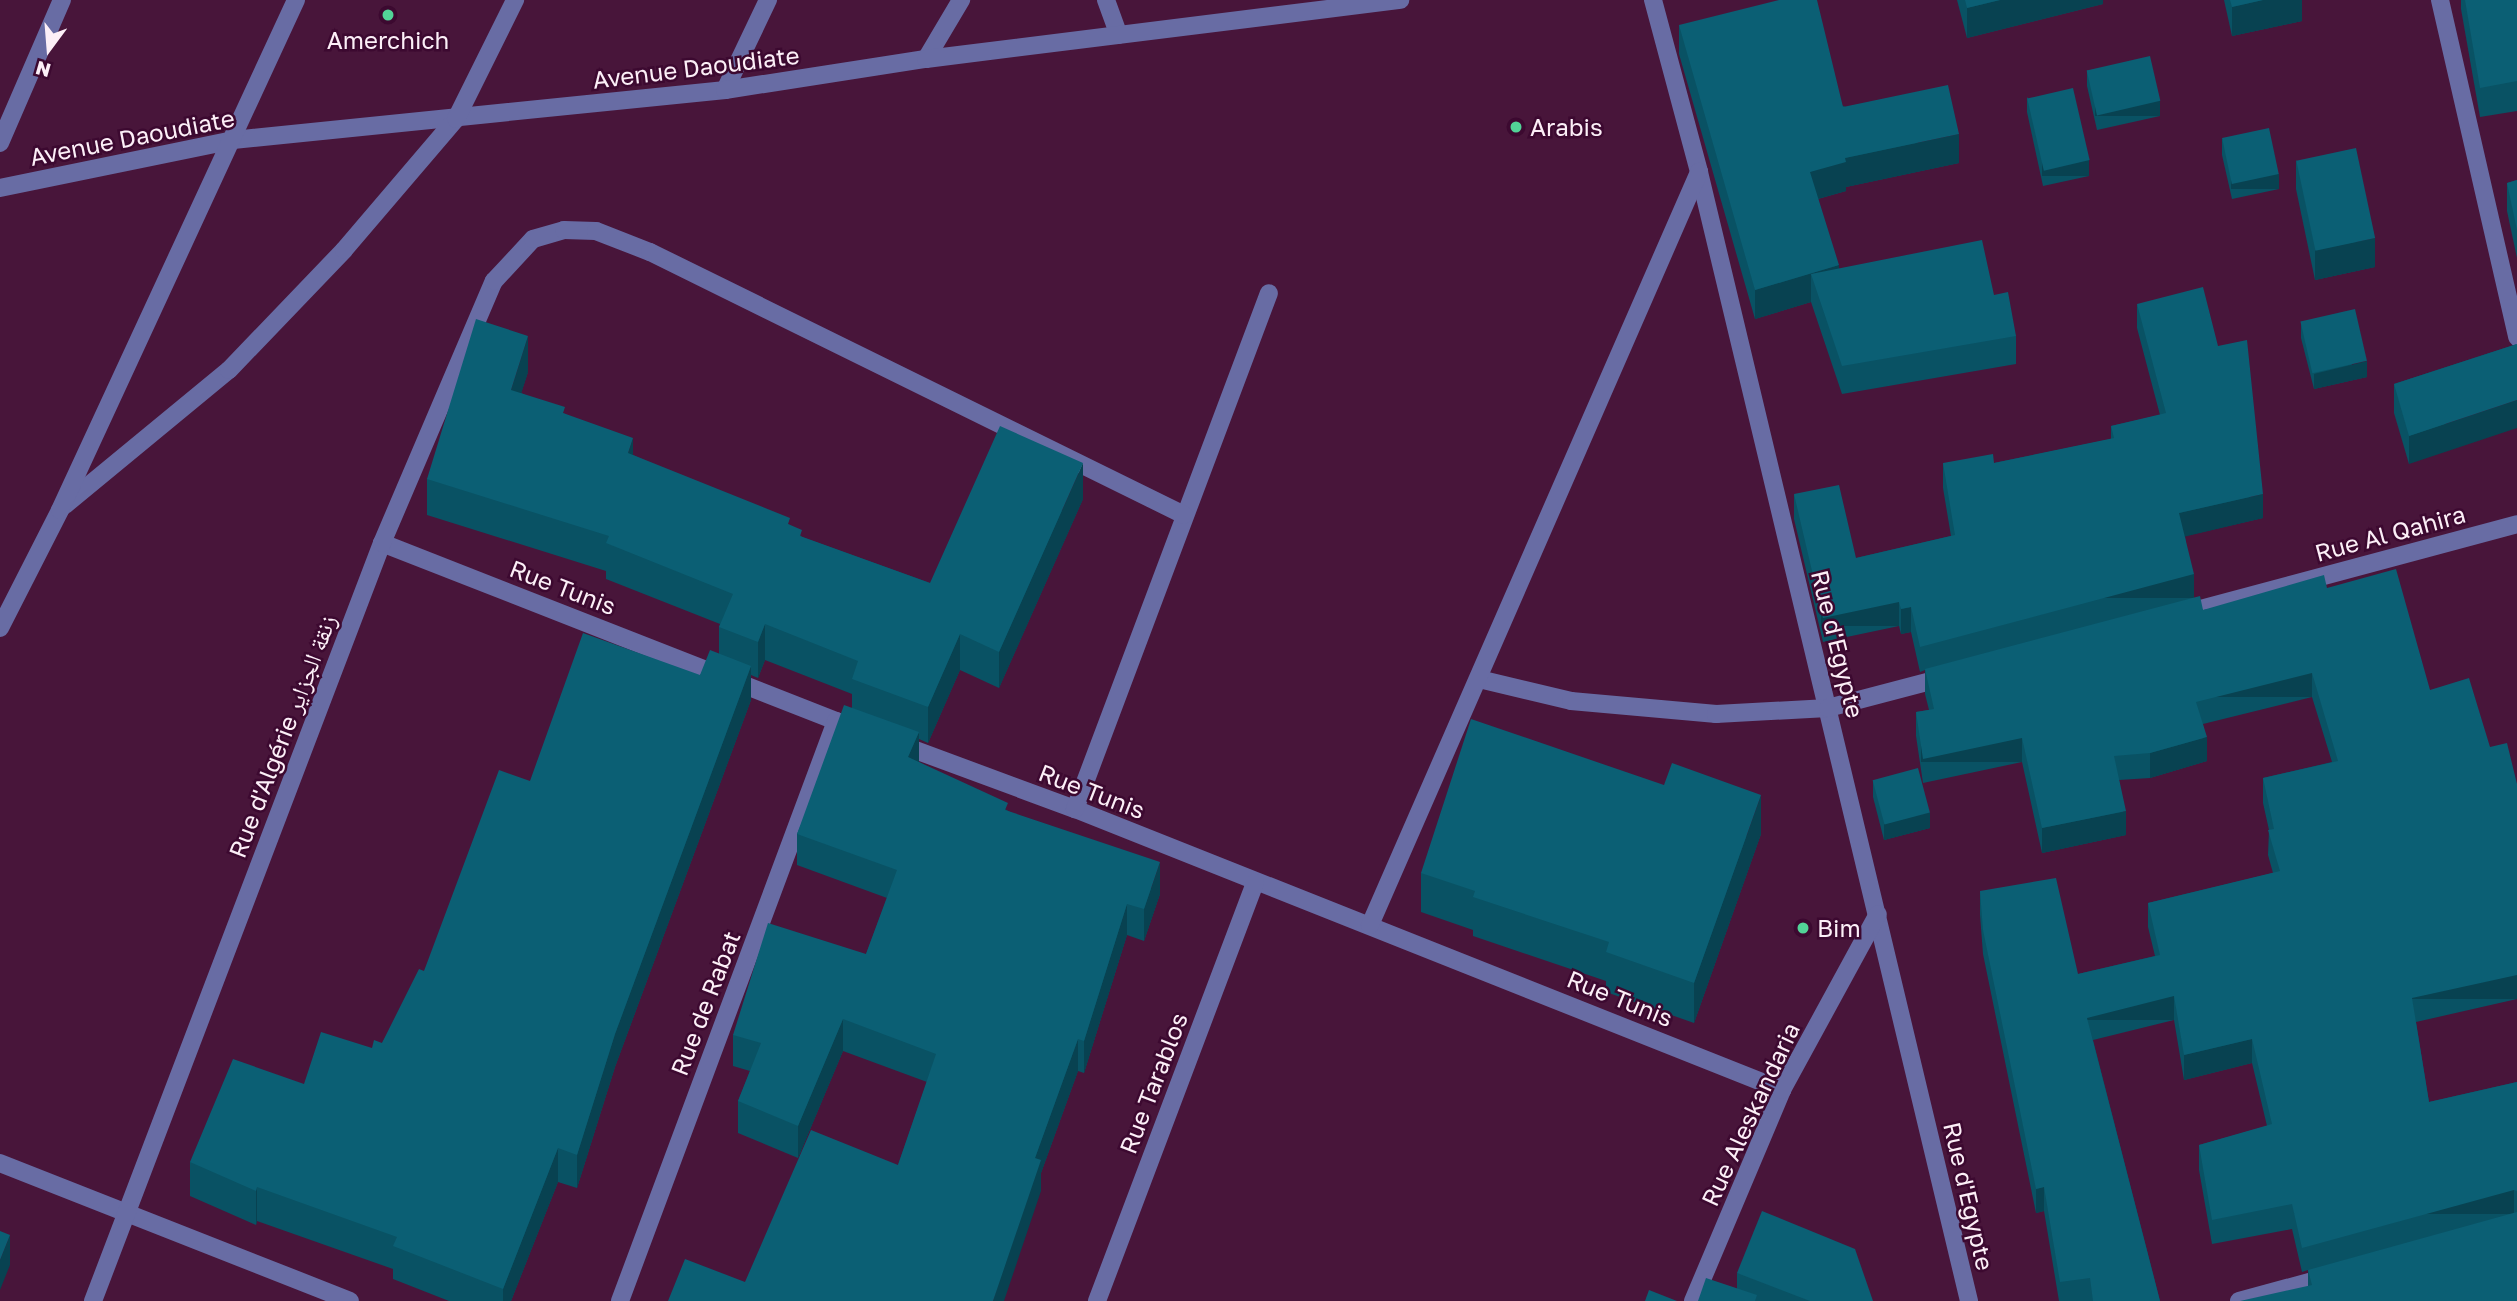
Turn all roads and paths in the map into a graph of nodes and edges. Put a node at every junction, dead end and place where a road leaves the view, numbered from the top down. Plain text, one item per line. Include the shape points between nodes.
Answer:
1 (62, 0) edge
2 (296, 0) edge
3 (515, 0) edge
4 (768, 0) edge
5 (961, 0) edge
6 (1106, 0) edge
7 (1400, 0) edge
8 (1653, 0) edge
9 (2440, 0) edge
10 (1119, 35) junction
11 (926, 59) junction
12 (725, 90) junction
13 (456, 120) junction
14 (233, 140) junction
15 (0, 143) edge
16 (1699, 172) junction
17 (0, 188) edge
18 (1269, 293) dead end
19 (2517, 337) edge
20 (60, 509) junction
21 (1184, 515) junction
22 (2517, 524) edge
23 (382, 542) junction
24 (2166, 618) edge
25 (0, 628) edge
26 (1964, 672) edge
27 (1479, 679) junction
28 (1828, 708) junction
29 (836, 722) junction
30 (1075, 809) junction
31 (1255, 883) junction
32 (1878, 914) junction
33 (1370, 925) junction
34 (1782, 1090) junction
35 (0, 1163) edge
36 (127, 1213) junction
37 (2354, 1270) edge
38 (93, 1301) edge
39 (349, 1301) edge
40 (620, 1301) edge
41 (1097, 1301) edge
42 (1693, 1301) edge
43 (1969, 1301) edge
44 (2239, 1301) edge

1 - 15 street
2 - 14 street
3 - 13 street
4 - 12 street
5 - 11 street
6 - 10 street
7 - 10 street, Avenue Daoudiate
8 - 16 street, Rue d'Egypte
9 - 19 street
10 - 11 street, Avenue Daoudiate
11 - 12 street, Avenue Daoudiate
12 - 13 street, Avenue Daoudiate
13 - 14 street, Avenue Daoudiate
13 - 20 street via 344,250 229,370
14 - 17 street, Avenue Daoudiate
14 - 20 street
16 - 27 street
16 - 28 street, Rue d'Egypte
18 - 21 street
20 - 25 street
21 - 23 street, Rue d'Algérie زنقة الجزاير via 650,252 596,231 564,230 533,239 494,281
21 - 30 street
22 - 24 street, Rue Al Qahira
23 - 29 street, Rue Tunis
23 - 36 street, Rue d'Algérie زنقة الجزاير
26 - 28 street
27 - 28 street via 1571,701 1649,709 1716,714
27 - 33 street
28 - 32 street, Rue d'Egypte
29 - 30 street, Rue Tunis
29 - 40 street, Rue de Rabat
30 - 31 street, Rue Tunis
31 - 33 street, Rue Tunis
31 - 41 street, Rue Tarablos
32 - 34 street, Rue Aleskandaria
32 - 43 street, Rue d'Egypte
33 - 34 street, Rue Tunis
34 - 42 street, Rue Aleskandaria
35 - 36 street
36 - 38 street, Rue d'Algérie زنقة الجزاير
36 - 39 street
37 - 44 street

